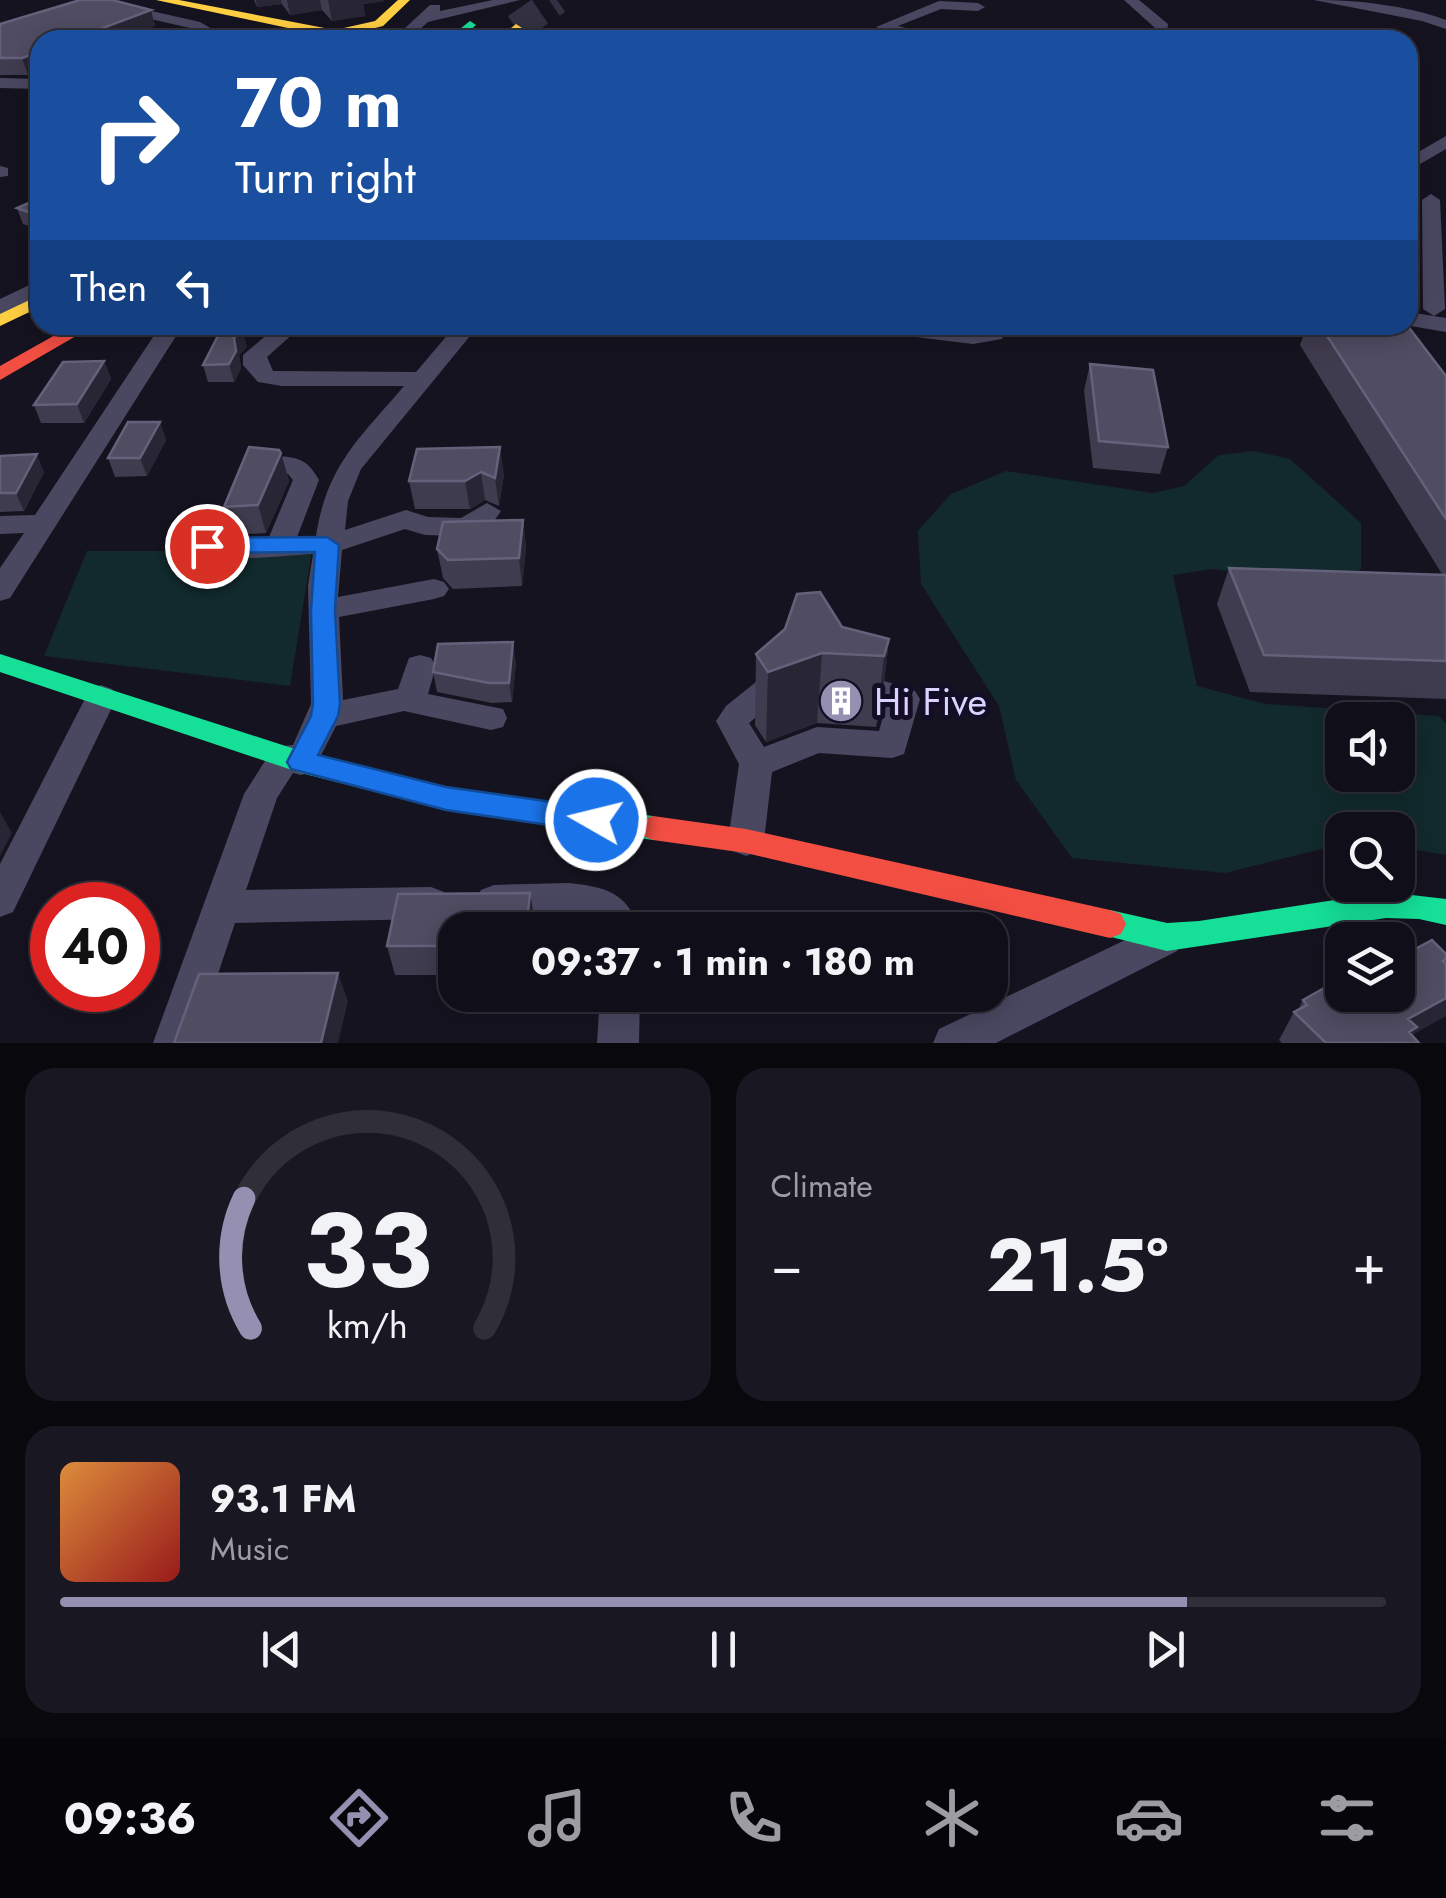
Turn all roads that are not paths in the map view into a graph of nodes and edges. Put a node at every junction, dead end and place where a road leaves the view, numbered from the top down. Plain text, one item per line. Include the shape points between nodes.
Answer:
1 (162, 0) edge
2 (404, 0) edge
3 (444, 0) edge
4 (514, 0) tunnel mouth
5 (1131, 0) edge
6 (1321, 0) edge
7 (98, 3) edge
8 (978, 7) dead end
9 (422, 20) junction
10 (1446, 25) edge
11 (203, 30) edge
12 (315, 30) edge
13 (353, 30) edge
14 (410, 30) edge
15 (896, 30) edge
16 (1162, 30) edge
17 (0, 83) edge
18 (30, 84) edge
19 (1446, 123) edge
20 (1418, 138) edge
21 (1446, 141) edge
22 (1418, 159) edge
23 (1439, 201) edge
24 (30, 292) edge
25 (30, 305) edge
26 (1418, 306) edge
27 (0, 308) edge
28 (1442, 315) edge
29 (30, 318) edge
30 (0, 321) edge
31 (30, 333) edge
32 (0, 334) edge
33 (68, 335) edge
34 (166, 335) edge
35 (280, 335) edge
36 (459, 335) edge
37 (957, 335) edge
38 (987, 335) edge
39 (0, 349) edge
40 (0, 374) edge
41 (421, 380) junction
42 (266, 465) edge
43 (486, 511) dead end
44 (44, 523) junction
45 (200, 523) dead end
46 (0, 525) edge
47 (327, 545) junction
48 (279, 546) junction
49 (434, 589) dead end
50 (0, 591) edge
51 (323, 610) junction
52 (794, 646) edge
53 (831, 649) edge
54 (0, 663) edge
55 (420, 666) dead end
56 (102, 698) junction
57 (411, 698) junction
58 (324, 716) junction
59 (492, 718) dead end
60 (294, 759) junction
61 (756, 764) junction
62 (746, 841) junction
63 (0, 901) edge
64 (221, 907) junction
65 (613, 912) edge
66 (1446, 912) edge
67 (1167, 937) junction
68 (619, 1012) edge
69 (174, 1043) edge
70 (618, 1043) edge
71 (954, 1043) edge

1 - 12 main road
2 - 13 main road via 379,24
3 - 9 street
4 - 9 street
5 - 16 street
6 - 10 street
7 - 11 street
8 - 15 street via 940,5 883,27
9 - 14 street
17 - 18 street
19 - 20 street
21 - 22 street
23 - 28 street
24 - 27 street
25 - 30 main road
26 - 28 street
29 - 32 main road
31 - 39 main road
33 - 40 main road
34 - 44 street
35 - 41 street via 255,355 254,365 266,376
36 - 41 street
37 - 38 street
41 - 47 street via 349,467
42 - 48 street via 296,467 306,480
43 - 47 street via 464,527 398,520
44 - 46 street
44 - 50 street
45 - 48 street via 196,538 212,548
47 - 48 street
47 - 51 street
49 - 51 street
51 - 58 street
52 - 61 street via 774,650 772,686 732,720
53 - 61 street via 848,686 904,699 896,741 887,746 816,740
54 - 56 main road
55 - 57 street
56 - 60 main road
56 - 63 street
57 - 58 street
57 - 59 street
58 - 60 street
60 - 62 main road via 446,799
60 - 64 street via 261,794
61 - 62 street
62 - 67 main road
64 - 65 street via 584,900
64 - 69 street
66 - 67 main road via 1399,902 1202,938
67 - 71 street
68 - 70 street

